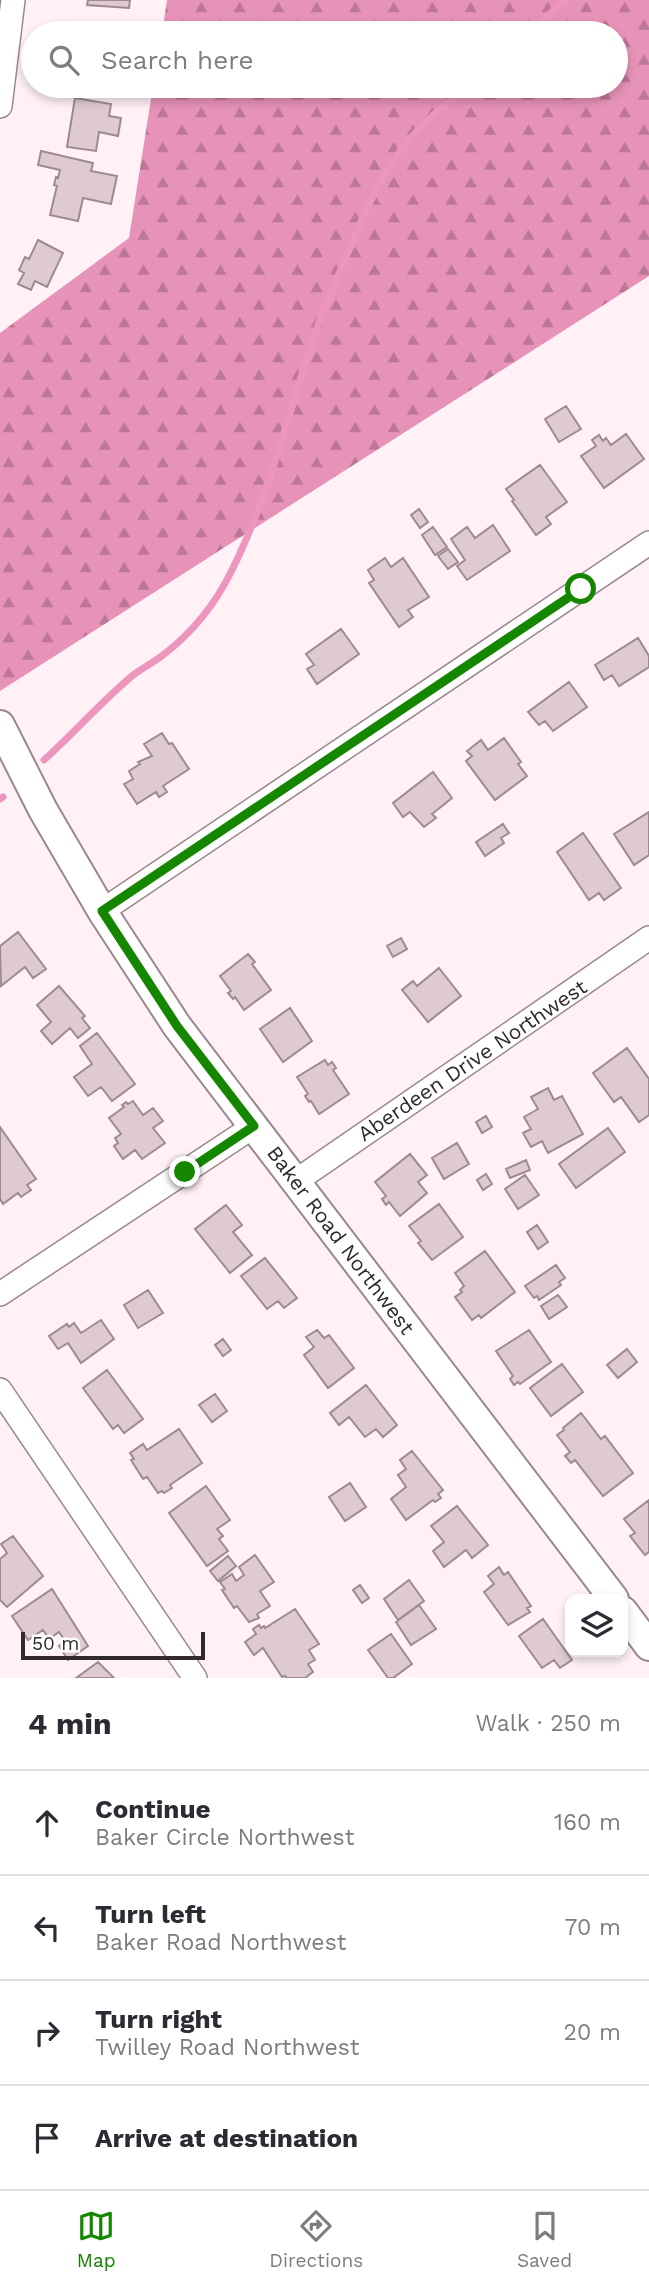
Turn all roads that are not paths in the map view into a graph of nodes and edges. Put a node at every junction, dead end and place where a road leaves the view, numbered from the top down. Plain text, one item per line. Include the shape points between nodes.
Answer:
1 (13, 0) edge
2 (0, 106) edge
3 (649, 543) edge
4 (0, 725) edge
5 (102, 911) junction
6 (649, 938) edge
7 (254, 1126) junction
8 (296, 1181) junction
9 (0, 1294) edge
10 (0, 1390) edge
11 (610, 1594) edge
12 (628, 1618) edge
13 (649, 1646) edge
14 (195, 1678) edge

1 - 2 street
3 - 5 street
4 - 5 street, Baker Road Northwest
5 - 7 street, Baker Road Northwest via 177,1026
6 - 8 street, Aberdeen Drive Northwest
7 - 8 street, Baker Road Northwest
7 - 9 street
8 - 11 street, Baker Road Northwest
10 - 14 street
12 - 13 street

